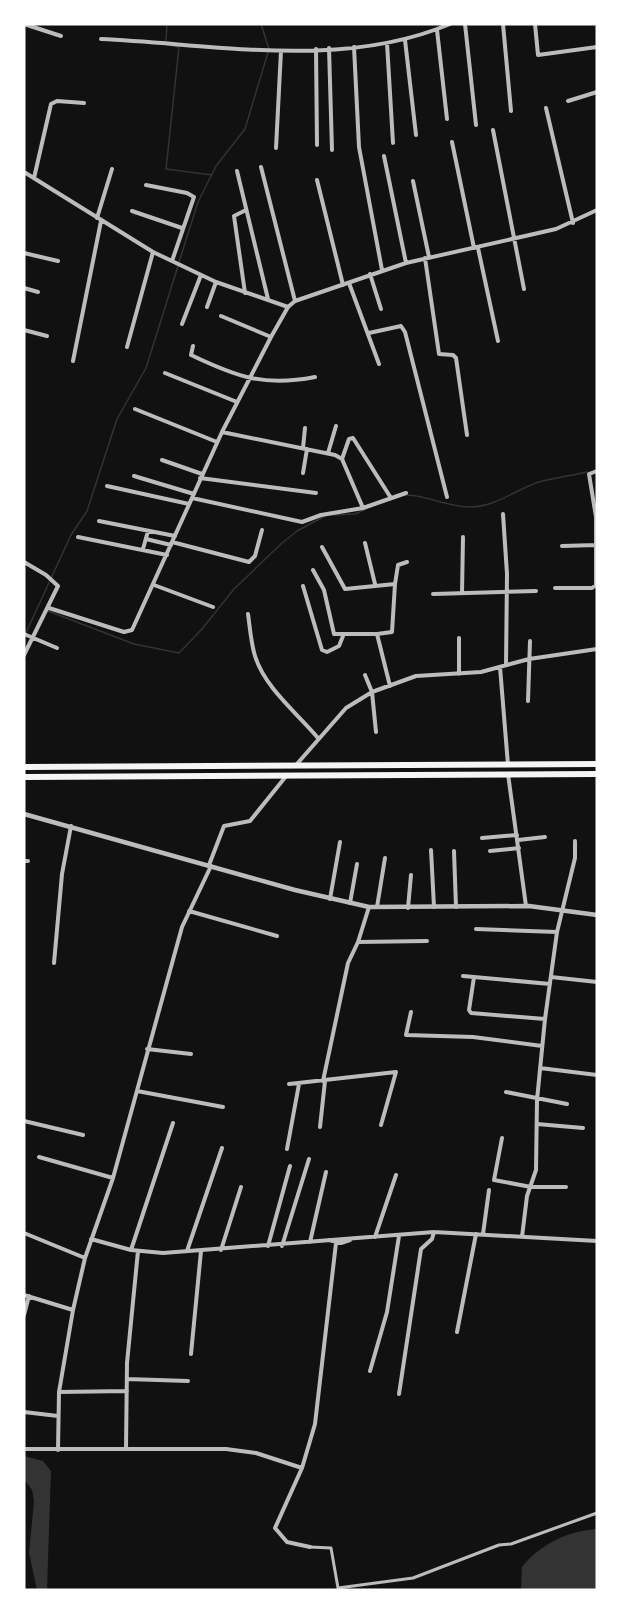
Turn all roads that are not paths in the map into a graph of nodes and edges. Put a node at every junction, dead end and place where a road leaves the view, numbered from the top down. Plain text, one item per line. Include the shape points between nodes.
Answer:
1 (24, 24) edge
2 (450, 24) edge
3 (465, 24) edge
4 (503, 24) edge
5 (535, 24) edge
6 (437, 30) junction
7 (61, 36) dead end
8 (101, 39) dead end
9 (405, 40) junction
10 (387, 44) junction
11 (354, 47) junction
12 (597, 47) edge
13 (329, 48) junction
14 (316, 49) junction
15 (281, 51) junction
16 (597, 92) edge
17 (568, 101) dead end
18 (84, 103) dead end
19 (546, 108) dead end
20 (511, 111) dead end
21 (447, 119) dead end
22 (476, 125) dead end
23 (493, 130) dead end
24 (416, 135) dead end
25 (452, 142) dead end
26 (393, 143) dead end
27 (317, 145) dead end
28 (276, 148) dead end
29 (332, 150) dead end
30 (384, 156) dead end
31 (261, 166) dead end
32 (112, 169) dead end
33 (237, 171) dead end
34 (24, 172) edge
35 (34, 178) junction
36 (317, 180) dead end
37 (413, 181) dead end
38 (146, 186) dead end
39 (246, 210) junction
40 (597, 210) edge
41 (132, 211) dead end
42 (99, 220) junction
43 (573, 223) junction
44 (182, 228) junction
45 (515, 240) junction
46 (476, 248) junction
47 (153, 252) junction
48 (24, 253) edge
49 (427, 258) junction
50 (58, 261) dead end
51 (174, 262) junction
52 (406, 263) junction
53 (382, 270) junction
54 (201, 274) junction
55 (370, 274) junction
56 (216, 282) junction
57 (349, 283) junction
58 (343, 285) junction
59 (24, 288) edge
60 (524, 289) dead end
61 (38, 292) dead end
62 (245, 293) junction
63 (268, 300) junction
64 (295, 301) junction
65 (207, 307) dead end
66 (288, 307) junction
67 (381, 309) dead end
68 (221, 316) dead end
69 (182, 324) dead end
70 (24, 330) edge
71 (369, 333) junction
72 (47, 336) dead end
73 (271, 337) junction
74 (498, 341) dead end
75 (193, 346) dead end
76 (127, 347) dead end
77 (73, 361) dead end
78 (379, 364) dead end
79 (165, 373) dead end
80 (315, 377) dead end
81 (249, 378) junction
82 (237, 402) junction
83 (135, 409) dead end
84 (336, 426) dead end
85 (305, 428) dead end
86 (222, 432) junction
87 (467, 435) dead end
88 (218, 442) junction
89 (305, 448) junction
90 (328, 453) junction
91 (342, 459) junction
92 (162, 460) dead end
93 (597, 471) edge
94 (303, 473) dead end
95 (135, 476) dead end
96 (201, 476) junction
97 (107, 486) dead end
98 (316, 493) dead end
99 (406, 493) dead end
100 (193, 496) junction
101 (447, 497) dead end
102 (391, 498) junction
103 (189, 504) junction
104 (363, 508) junction
105 (502, 514) dead end
106 (99, 521) dead end
107 (262, 530) dead end
108 (148, 531) junction
109 (175, 536) junction
110 (78, 537) dead end
111 (463, 537) dead end
112 (146, 540) junction
113 (365, 543) dead end
114 (172, 544) junction
115 (596, 545) edge
116 (562, 546) dead end
117 (322, 547) dead end
118 (143, 549) junction
119 (167, 555) junction
120 (24, 562) edge
121 (407, 562) dead end
122 (313, 570) dead end
123 (375, 584) junction
124 (395, 584) junction
125 (154, 585) junction
126 (303, 586) dead end
127 (555, 588) dead end
128 (536, 591) dead end
129 (462, 593) junction
130 (507, 593) junction
131 (434, 594) dead end
132 (213, 607) dead end
133 (48, 611) junction
134 (248, 614) dead end
135 (24, 634) edge
136 (377, 634) junction
137 (343, 636) junction
138 (32, 637) junction
139 (459, 638) dead end
140 (530, 641) dead end
141 (57, 648) dead end
142 (597, 649) edge
143 (24, 655) edge
144 (529, 659) junction
145 (506, 665) junction
146 (500, 667) junction
147 (459, 674) junction
148 (365, 675) dead end
149 (390, 686) junction
150 (372, 692) junction
151 (528, 701) dead end
152 (376, 732) dead end
153 (318, 738) junction
154 (597, 764) edge
155 (296, 765) junction
156 (508, 765) junction
157 (226, 766) junction
158 (24, 767) edge
159 (288, 774) junction
160 (508, 774) junction
161 (597, 774) edge
162 (226, 775) junction
163 (24, 777) edge
164 (24, 814) edge
165 (71, 826) junction
166 (545, 837) dead end
167 (482, 838) dead end
168 (518, 838) junction
169 (575, 841) dead end
170 (340, 842) dead end
171 (519, 848) junction
172 (431, 850) dead end
173 (454, 851) dead end
174 (490, 851) dead end
175 (385, 858) dead end
176 (357, 864) dead end
177 (210, 866) junction
178 (411, 875) dead end
179 (330, 899) junction
180 (350, 903) junction
181 (526, 906) junction
182 (369, 907) junction
183 (376, 908) junction
184 (434, 908) junction
185 (456, 908) junction
186 (408, 909) junction
187 (562, 909) junction
188 (189, 911) junction
189 (597, 915) edge
190 (476, 929) dead end
191 (557, 932) junction
192 (277, 936) dead end
193 (428, 941) dead end
194 (358, 942) junction
195 (54, 963) dead end
196 (463, 976) dead end
197 (474, 977) junction
198 (551, 977) junction
199 (597, 982) edge
200 (550, 984) junction
201 (411, 1012) dead end
202 (545, 1019) junction
203 (542, 1046) junction
204 (147, 1049) junction
205 (191, 1054) dead end
206 (540, 1068) junction
207 (597, 1075) edge
208 (324, 1081) junction
209 (299, 1083) junction
210 (289, 1084) dead end
211 (137, 1091) junction
212 (506, 1092) dead end
213 (537, 1100) junction
214 (567, 1104) dead end
215 (223, 1107) dead end
216 (24, 1121) edge
217 (173, 1123) dead end
218 (537, 1124) junction
219 (381, 1125) dead end
220 (320, 1127) dead end
221 (583, 1128) dead end
222 (83, 1135) dead end
223 (502, 1138) dead end
224 (222, 1148) dead end
225 (287, 1149) dead end
226 (39, 1157) dead end
227 (309, 1159) dead end
228 (290, 1166) dead end
229 (326, 1172) dead end
230 (396, 1175) dead end
231 (113, 1178) junction
232 (241, 1187) dead end
233 (531, 1187) junction
234 (566, 1187) dead end
235 (489, 1190) dead end
236 (24, 1233) edge
237 (434, 1233) junction
238 (477, 1234) junction
239 (483, 1234) junction
240 (399, 1236) junction
241 (375, 1237) junction
242 (522, 1237) junction
243 (354, 1238) junction
244 (92, 1239) junction
245 (329, 1240) junction
246 (597, 1241) edge
247 (310, 1242) junction
248 (336, 1243) junction
249 (268, 1246) junction
250 (282, 1246) junction
251 (132, 1250) junction
252 (221, 1250) junction
253 (138, 1251) junction
254 (187, 1251) junction
255 (201, 1251) junction
256 (85, 1258) junction
257 (27, 1296) edge
258 (73, 1310) junction
259 (24, 1315) edge
260 (457, 1332) dead end
261 (191, 1354) dead end
262 (370, 1371) dead end
263 (127, 1379) junction
264 (188, 1381) dead end
265 (127, 1391) junction
266 (59, 1392) junction
267 (399, 1394) dead end
268 (24, 1412) edge
269 (58, 1416) junction
270 (126, 1448) junction
271 (24, 1449) edge
272 (58, 1450) junction
273 (303, 1468) junction
274 (597, 1513) edge
275 (310, 1547) joint

1 - 7 street
2 - 6 street
3 - 22 street
4 - 20 street
5 - 12 street via 538,55
6 - 9 street
6 - 21 street
8 - 15 street
9 - 10 street
9 - 24 street
10 - 11 street
10 - 26 street
11 - 13 street
11 - 53 street via 359,147
13 - 14 street
13 - 29 street
14 - 15 street
14 - 27 street
15 - 28 street
16 - 17 street
18 - 35 street via 51,104
19 - 43 street
23 - 45 street
25 - 46 street
30 - 52 street
31 - 64 street
32 - 42 street
33 - 39 street
34 - 35 street
35 - 42 street
36 - 58 street
37 - 49 street
38 - 44 street via 193,195
39 - 62 street via 234,216
39 - 63 street
40 - 43 street
41 - 44 street
42 - 47 street
42 - 77 street
43 - 45 street
44 - 51 street
45 - 46 street
45 - 60 street
46 - 49 street
46 - 74 street
47 - 51 street
47 - 76 street
48 - 50 street
49 - 52 street
49 - 87 street via 439,354 456,358
51 - 54 street
52 - 53 street
53 - 55 street
54 - 56 street
54 - 69 street
55 - 57 street
55 - 67 street
56 - 62 street
56 - 65 street
57 - 58 street
57 - 71 street
58 - 64 street
59 - 61 street
62 - 63 street
63 - 66 street
64 - 66 street
66 - 73 street
68 - 73 street
70 - 72 street
71 - 78 street
71 - 101 street via 396,325 405,332
73 - 81 street
75 - 81 street via 191,355
79 - 82 street
80 - 81 street via 284,383
81 - 82 street
82 - 86 street
83 - 88 street
84 - 90 street
85 - 89 street
86 - 88 street
86 - 89 street
88 - 96 street
89 - 90 street
89 - 94 street
90 - 91 street
91 - 102 street via 349,439 353,438
91 - 104 street
92 - 96 street
93 - 115 street via 589,474
95 - 100 street
96 - 98 street
96 - 100 street
97 - 103 street
99 - 102 street
100 - 103 street
100 - 104 street via 302,522
102 - 104 street
103 - 109 street
105 - 130 street
106 - 108 street
107 - 114 street via 255,556 249,562
108 - 109 street
108 - 112 street
109 - 114 street
110 - 118 street
111 - 129 street
112 - 114 street
112 - 118 street
113 - 123 street
114 - 119 street
115 - 116 street
115 - 127 street via 595,587
117 - 123 street via 344,588
118 - 119 street
119 - 125 street
120 - 133 street via 57,583
121 - 124 street via 398,565
122 - 137 street via 324,590 333,632
123 - 124 street
124 - 136 street via 394,629
125 - 132 street
125 - 133 street via 129,632
126 - 137 street via 322,650 327,652 339,646
128 - 130 street
129 - 130 street
129 - 131 street
130 - 145 street
133 - 138 street
134 - 153 street via 259,667
135 - 138 street
136 - 137 street
136 - 149 street
138 - 141 street
138 - 143 street
139 - 147 street
140 - 144 street
142 - 144 street
144 - 145 street
144 - 151 street
145 - 146 street
146 - 147 street
146 - 156 street
147 - 149 street via 416,676
148 - 150 street
149 - 150 street
150 - 152 street
150 - 153 street via 346,708
153 - 155 street
154 - 156 highway
155 - 156 highway
155 - 157 highway
157 - 158 highway
157 - 162 highway
159 - 160 highway
159 - 162 highway
159 - 177 street via 250,821 224,826
160 - 161 highway
160 - 168 street
162 - 163 highway
164 - 165 street
165 - 177 street
165 - 195 street via 62,874
166 - 168 street
167 - 168 street
168 - 171 street
169 - 187 street via 575,858
170 - 179 street
171 - 174 street
171 - 181 street
172 - 184 street
173 - 185 street
175 - 183 street
176 - 180 street
177 - 179 street
177 - 188 street
178 - 186 street
179 - 180 street
180 - 182 street
181 - 185 street
181 - 187 street
182 - 183 street
182 - 194 street
183 - 186 street
184 - 185 street
184 - 186 street
187 - 189 street
187 - 191 street
188 - 192 street
188 - 204 street
190 - 191 street
191 - 198 street
193 - 194 street
194 - 208 street via 348,963
196 - 197 street
197 - 200 street
197 - 202 street via 470,1012
198 - 199 street
198 - 200 street
200 - 202 street
201 - 203 street via 406,1035 473,1037
202 - 203 street
203 - 206 street
204 - 205 street
204 - 211 street
206 - 207 street
206 - 213 street
208 - 209 street
208 - 219 street via 396,1072
208 - 220 street
209 - 210 street
209 - 225 street
211 - 215 street
211 - 231 street
212 - 213 street
213 - 214 street
213 - 218 street
216 - 222 street
217 - 251 street
218 - 221 street
218 - 233 street via 536,1170
223 - 233 street via 494,1180
224 - 254 street
226 - 231 street
227 - 250 street
228 - 249 street
229 - 247 street
230 - 241 street
231 - 244 street
232 - 252 street
233 - 234 street
233 - 242 street
235 - 239 street
236 - 256 street
237 - 238 street
237 - 240 street
237 - 267 street via 421,1249
238 - 239 street
238 - 260 street
239 - 242 street
240 - 241 street
240 - 262 street via 387,1312
241 - 243 street
242 - 246 street
243 - 245 street
243 - 248 street
244 - 251 street
244 - 256 street
245 - 247 street
245 - 248 street
247 - 250 street
248 - 273 street via 315,1424
249 - 250 street
249 - 252 street
251 - 253 street
252 - 255 street
253 - 254 street
253 - 263 street
254 - 255 street
255 - 261 street
256 - 258 street
257 - 258 street
257 - 259 street
258 - 266 street
263 - 264 street
263 - 265 street
265 - 266 street
265 - 270 street
266 - 269 street
268 - 269 street
269 - 272 street
270 - 272 street
270 - 273 street via 226,1449 264,1455
271 - 272 street
273 - 275 street via 275,1528 287,1542
274 - 275 street via 413,1578 338,1588 331,1548

